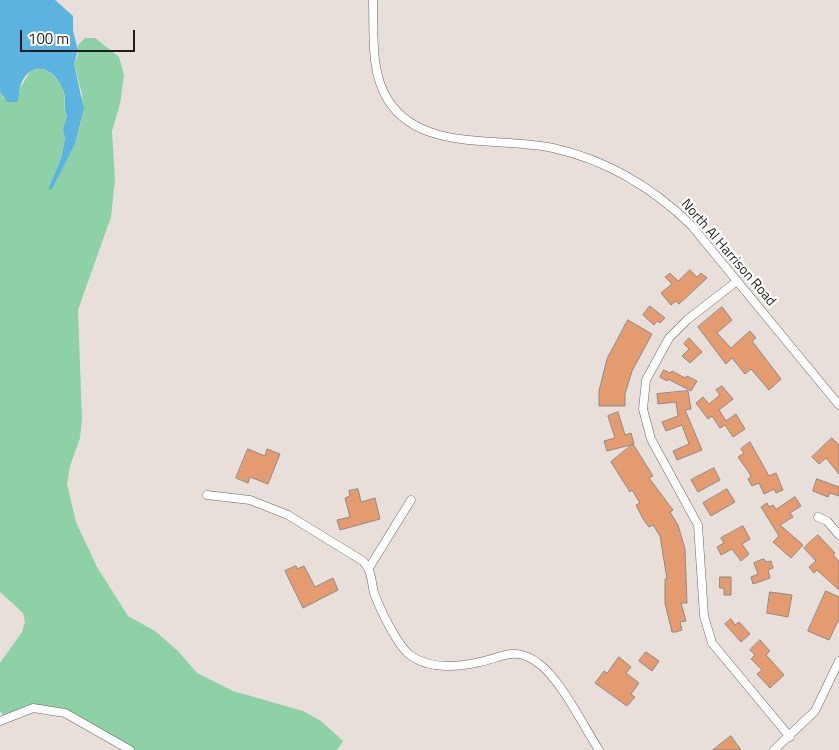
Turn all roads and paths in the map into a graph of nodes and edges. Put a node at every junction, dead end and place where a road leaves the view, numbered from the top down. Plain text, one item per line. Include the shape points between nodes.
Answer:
1 (373, 0) edge
2 (737, 281) junction
3 (839, 406) edge
4 (207, 495) dead end
5 (410, 500) dead end
6 (818, 517) dead end
7 (839, 535) edge
8 (369, 568) junction
9 (839, 661) edge
10 (0, 721) edge
11 (790, 737) junction
12 (130, 750) edge
13 (600, 750) edge
14 (774, 750) edge

1 - 2 street, North Al Harrison Road via 380,84 388,101 408,122 443,136 554,148 607,166 669,203
2 - 3 street, North Al Harrison Road
2 - 11 street via 669,338 646,380 643,409 651,439 698,525 704,616 712,643
4 - 8 street via 250,500 288,515 363,561
5 - 8 street
6 - 7 street via 827,521
8 - 13 street via 374,593 409,654 432,666 481,662 503,654 517,653 529,658 550,674
9 - 11 street via 816,711
10 - 12 street via 33,708 65,713
11 - 14 street

